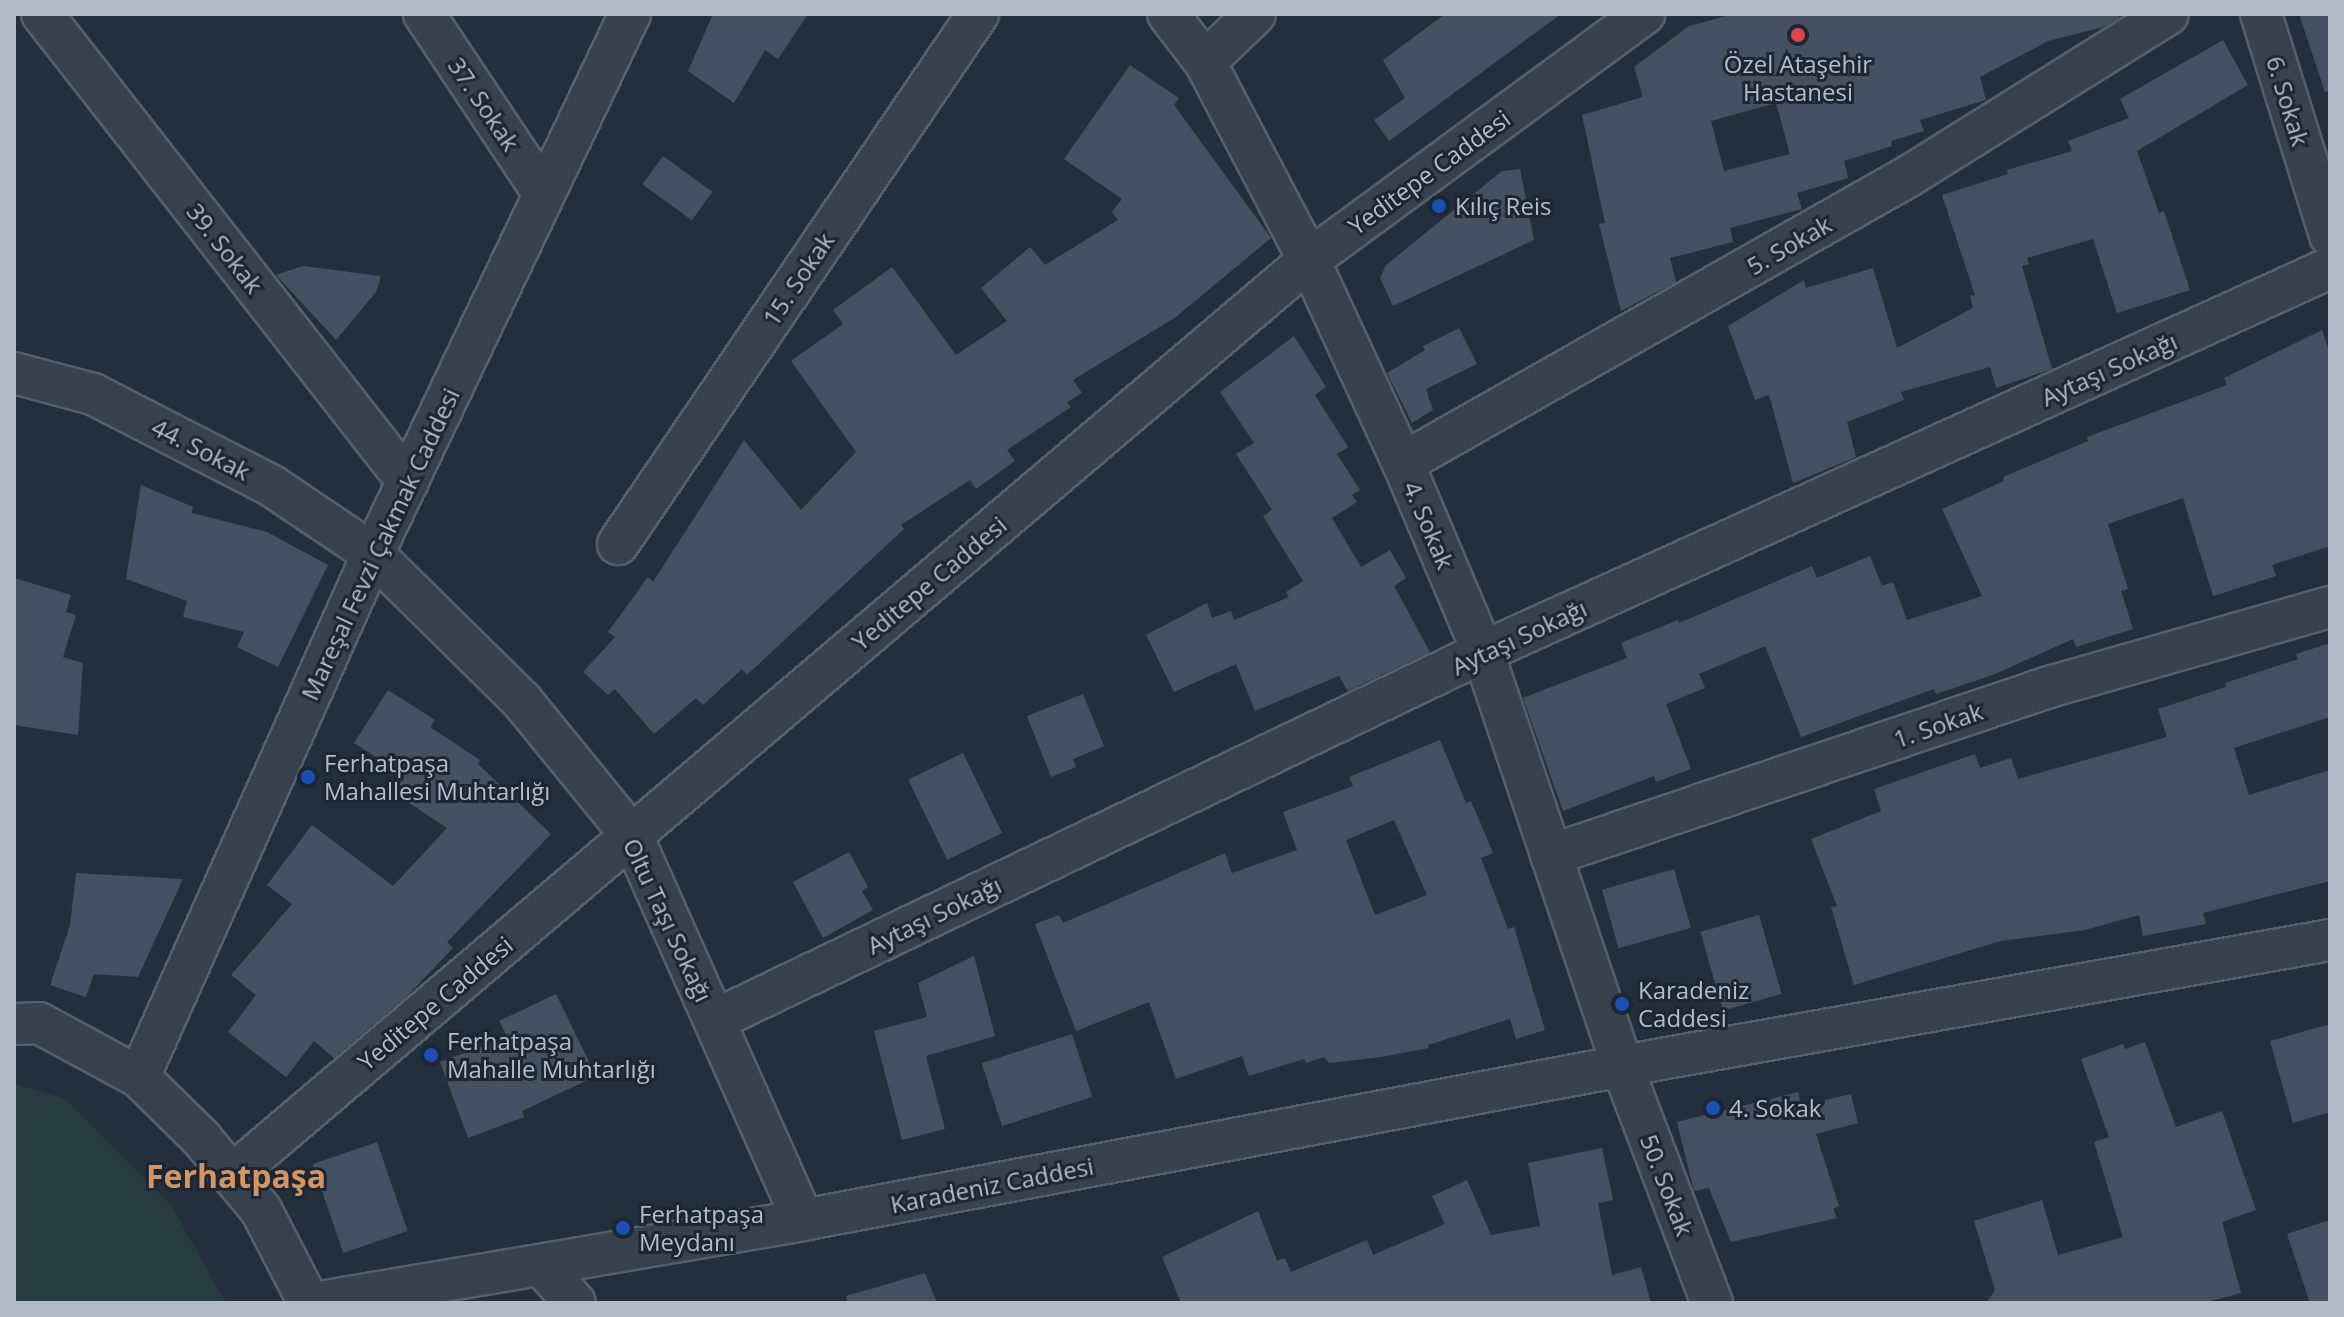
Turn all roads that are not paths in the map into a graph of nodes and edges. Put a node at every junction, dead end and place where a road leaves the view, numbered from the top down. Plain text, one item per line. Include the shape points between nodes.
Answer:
1 (42, 14) edge
2 (424, 14) edge
3 (630, 14) edge
4 (978, 14) edge
5 (1168, 14) edge
6 (1255, 14) edge
7 (1644, 14) edge
8 (2168, 14) edge
9 (2261, 14) edge
10 (1205, 62) junction
11 (544, 194) junction
12 (2330, 235) edge
13 (1309, 260) junction
14 (2330, 268) edge
15 (14, 373) edge
16 (1403, 463) junction
17 (408, 482) junction
18 (618, 544) dead end
19 (373, 554) junction
20 (2330, 607) edge
21 (1483, 652) junction
22 (632, 836) junction
23 (1551, 855) junction
24 (2330, 940) edge
25 (715, 1020) junction
26 (14, 1024) edge
27 (1622, 1066) junction
28 (139, 1077) junction
29 (232, 1175) junction
30 (803, 1220) junction
31 (543, 1267) junction
32 (312, 1303) edge
33 (575, 1303) edge
34 (1712, 1303) edge

1 - 17 street, 39. Sokak
2 - 11 street, 37. Sokak
3 - 11 street, Mareşal Fevzi Çakmak Caddesi
4 - 18 street, 15. Sokak
5 - 10 street, 4. Sokak
6 - 10 street
7 - 13 street, Yeditepe Caddesi
8 - 16 street, 5. Sokak via 1909,176
9 - 12 street, 6. Sokak
10 - 13 street, 4. Sokak
11 - 17 street, Mareşal Fevzi Çakmak Caddesi
13 - 16 street, 4. Sokak
13 - 22 street, Yeditepe Caddesi
14 - 21 street, Aytaşı Sokağı
15 - 19 street, 44. Sokak via 93,394 272,486
16 - 21 street, 4. Sokak
17 - 19 street, Mareşal Fevzi Çakmak Caddesi
19 - 22 street, Oltu Taşı Sokağı via 522,701
19 - 28 street, Mareşal Fevzi Çakmak Caddesi
20 - 23 street, 1. Sokak via 2049,687
21 - 23 street, 4. Sokak
21 - 25 street, Aytaşı Sokağı
22 - 25 street, Oltu Taşı Sokağı
22 - 29 street, Yeditepe Caddesi
23 - 27 street, 4. Sokak
24 - 27 street, Karadeniz Caddesi
25 - 30 street, Oltu Taşı Sokağı
26 - 28 street via 39,1023
27 - 30 street, Karadeniz Caddesi
27 - 34 street, 50. Sokak
28 - 29 street
29 - 32 street via 261,1210
30 - 31 street, Karadeniz Caddesi
31 - 32 street, Karadeniz Caddesi
31 - 33 street

